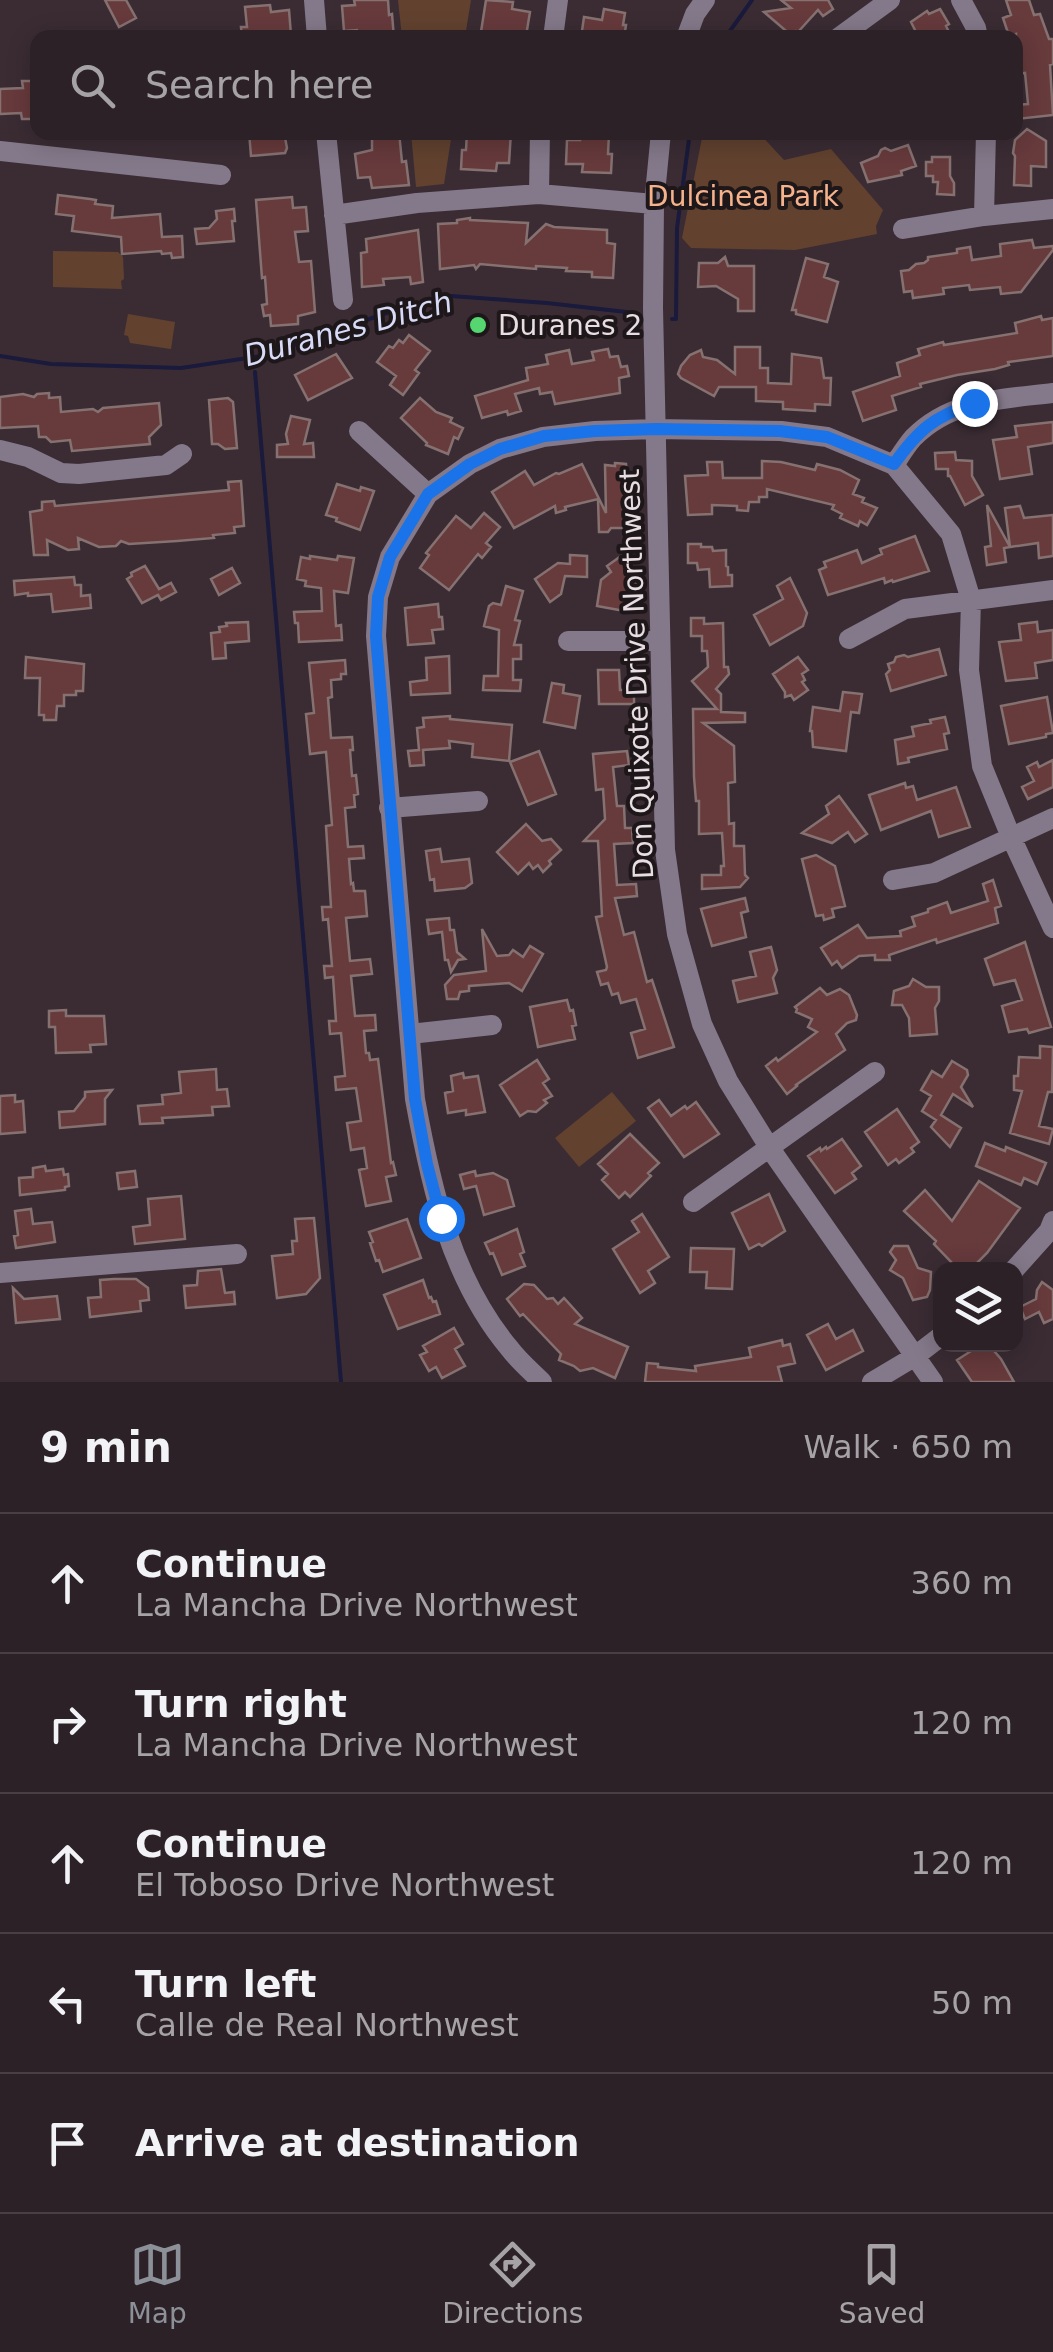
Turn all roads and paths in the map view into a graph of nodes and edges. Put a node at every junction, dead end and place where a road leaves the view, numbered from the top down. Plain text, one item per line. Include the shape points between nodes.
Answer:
1 (314, 0) edge
2 (558, 0) edge
3 (705, 0) edge
4 (890, 0) edge
5 (961, 0) edge
6 (316, 30) edge
7 (554, 30) edge
8 (689, 30) edge
9 (849, 30) edge
10 (974, 30) edge
11 (327, 140) edge
12 (540, 140) edge
13 (660, 140) edge
14 (986, 140) edge
15 (0, 151) edge
16 (221, 175) dead end
17 (539, 194) junction
18 (654, 204) junction
19 (1053, 209) edge
20 (334, 216) junction
21 (984, 216) junction
22 (903, 229) dead end
23 (343, 300) dead end
24 (1053, 393) edge
25 (656, 429) junction
26 (360, 431) dead end
27 (0, 450) edge
28 (182, 454) dead end
29 (894, 464) junction
30 (428, 494) junction
31 (1053, 590) edge
32 (970, 600) junction
33 (850, 640) dead end
34 (568, 641) dead end
35 (659, 641) junction
36 (478, 801) dead end
37 (389, 808) junction
38 (1053, 818) edge
39 (1011, 837) junction
40 (893, 880) dead end
41 (1053, 928) edge
42 (492, 1025) dead end
43 (410, 1034) junction
44 (874, 1072) dead end
45 (769, 1147) junction
46 (693, 1202) dead end
47 (1052, 1229) edge
48 (237, 1254) dead end
49 (1021, 1262) edge
50 (0, 1273) edge
51 (933, 1342) edge
52 (914, 1357) junction
53 (542, 1382) edge
54 (872, 1382) edge
55 (933, 1382) edge

1 - 6 street
2 - 7 street
3 - 8 street
4 - 9 street
5 - 10 street
11 - 20 street
12 - 17 street
13 - 18 street, Don Quixote Drive Northwest
14 - 21 street
15 - 16 street
17 - 18 street
17 - 20 street
18 - 25 street, Don Quixote Drive Northwest
19 - 21 street
20 - 23 street
21 - 22 street
24 - 29 street via 974,403 944,414
25 - 29 street via 827,437
25 - 30 street via 544,436 500,449
25 - 35 street, Don Quixote Drive Northwest
26 - 30 street
27 - 28 street via 78,474 166,465
29 - 32 street via 951,534
30 - 37 street via 390,557 378,597
31 - 32 street
32 - 33 street via 905,609
32 - 39 street via 969,670 982,766
34 - 35 street
35 - 45 street, Don Quixote Drive Northwest via 665,850 677,934 702,1024
36 - 37 street
37 - 43 street
38 - 39 street
39 - 40 street via 934,873
39 - 41 street
42 - 43 street
43 - 53 street via 415,1099 441,1218 481,1308
44 - 45 street
45 - 46 street
45 - 52 street, Don Quixote Drive Northwest
47 - 49 street
48 - 50 street
51 - 52 street
52 - 54 street
52 - 55 street, Don Quixote Drive Northwest

